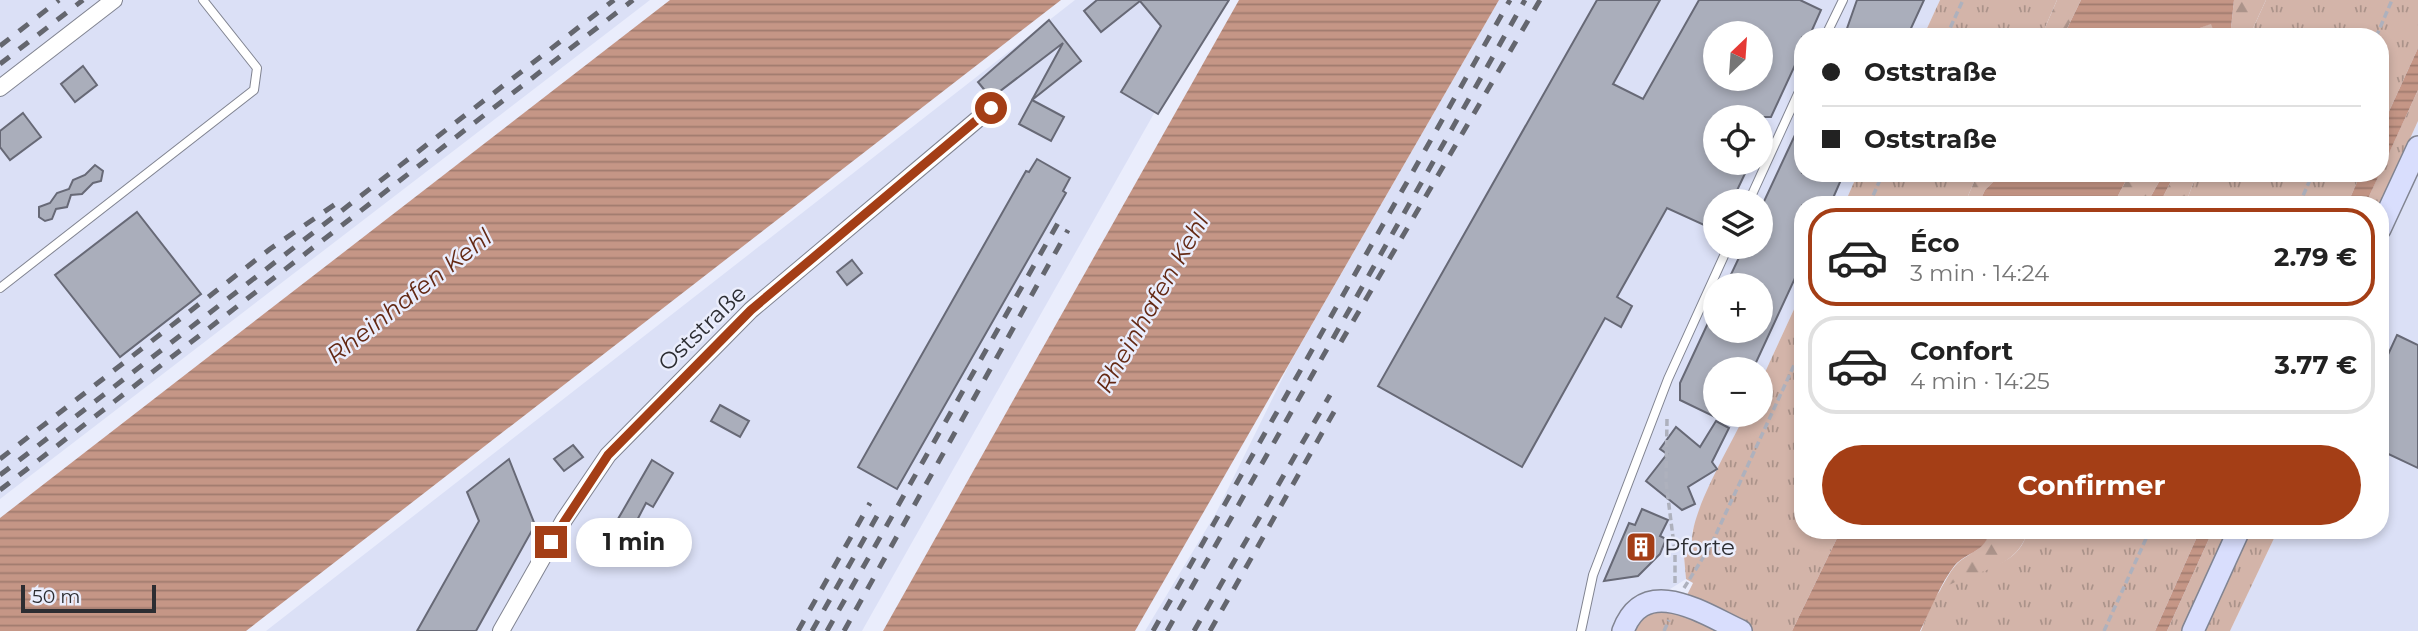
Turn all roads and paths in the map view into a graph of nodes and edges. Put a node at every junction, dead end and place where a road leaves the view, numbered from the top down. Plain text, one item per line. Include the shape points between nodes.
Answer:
1 (114, 0) edge
2 (203, 0) edge
3 (1843, 0) edge
4 (1963, 0) edge
5 (2392, 0) edge
6 (1829, 28) edge
7 (1950, 28) edge
8 (2380, 28) edge
9 (0, 88) edge
10 (1794, 103) edge
11 (991, 108) dead end
12 (2418, 148) edge
13 (1754, 189) edge
14 (2389, 210) edge
15 (1723, 259) edge
16 (0, 288) edge
17 (1794, 365) edge
18 (1667, 418) dead end
19 (2146, 539) edge
20 (2235, 539) edge
21 (1679, 603) junction
22 (501, 631) edge
23 (1581, 631) edge
24 (1623, 631) edge
25 (1741, 631) edge
26 (2104, 631) edge
27 (2193, 631) edge

1 - 9 street
2 - 16 lane via 257,68 254,90
3 - 6 lane
4 - 7 path
5 - 8 path
10 - 13 lane
11 - 22 street, Oststraße via 751,310 608,455 564,520
12 - 14 street
15 - 23 lane via 1668,379 1593,575
17 - 21 path via 1711,545
18 - 21 path via 1666,482
19 - 26 path
20 - 27 street
21 - 24 street via 1657,601 1636,609
21 - 25 street

